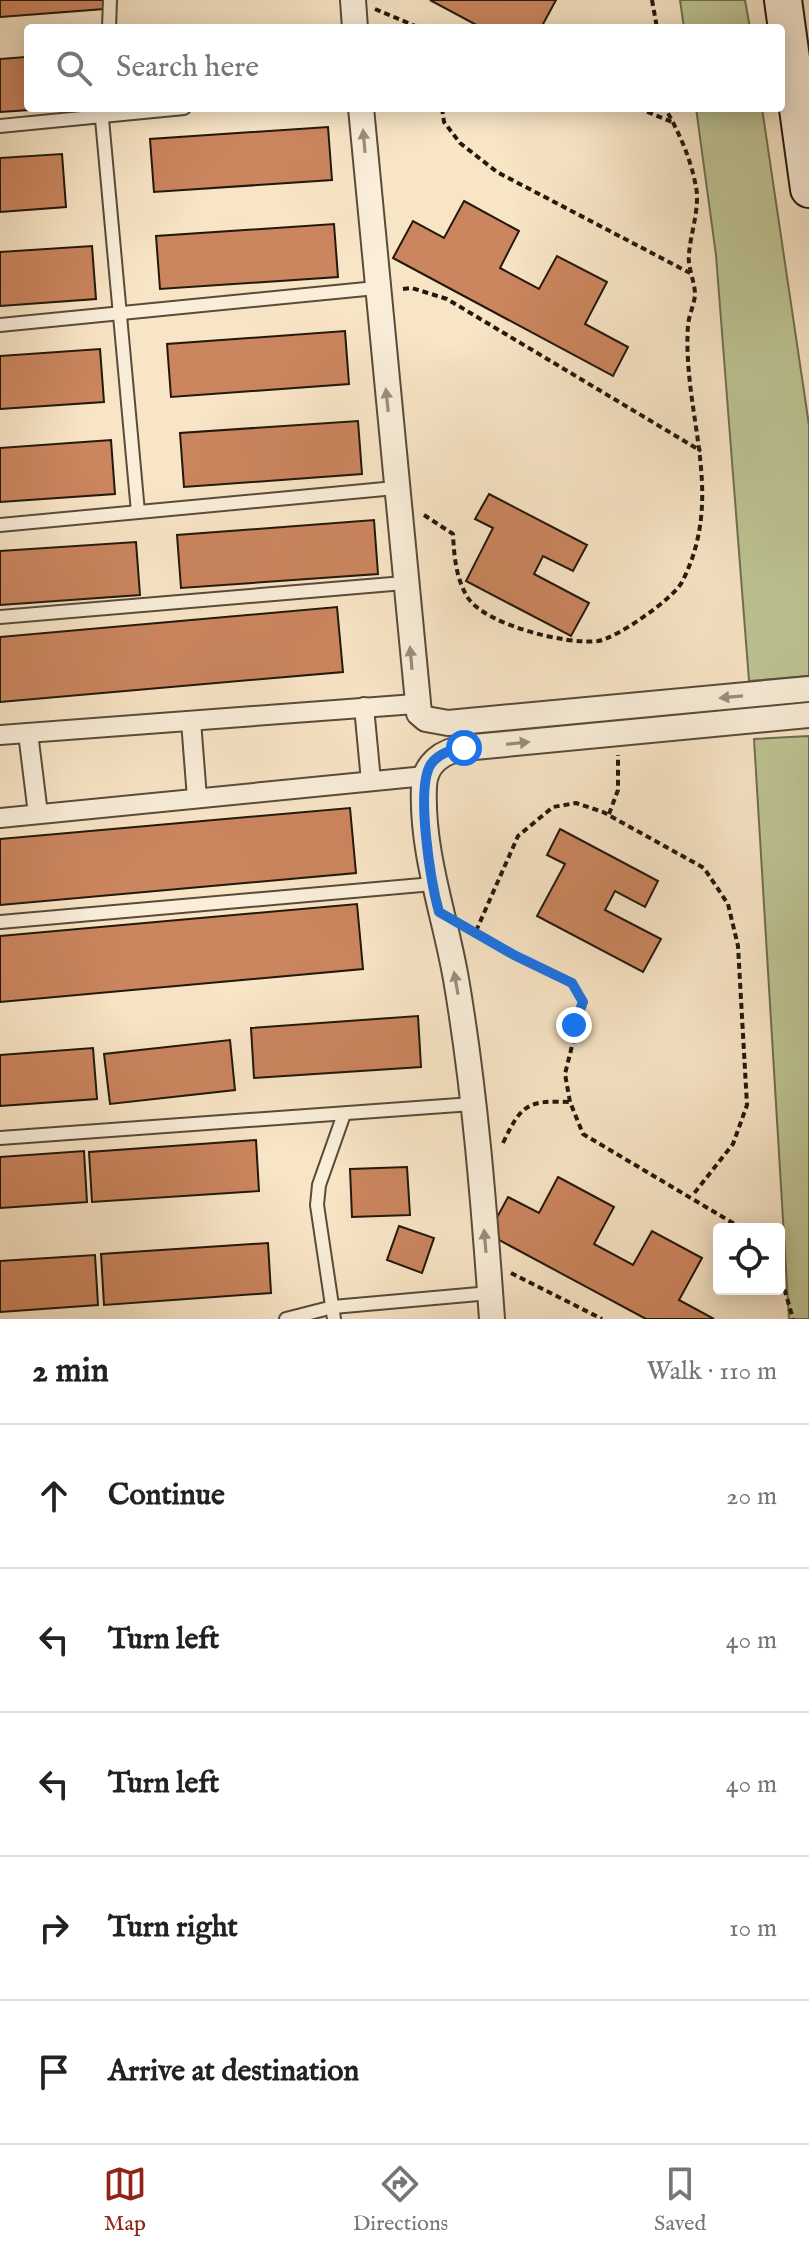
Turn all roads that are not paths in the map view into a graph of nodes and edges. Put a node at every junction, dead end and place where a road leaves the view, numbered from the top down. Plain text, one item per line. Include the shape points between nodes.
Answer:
1 (110, 0) edge
2 (783, 0) edge
3 (109, 24) edge
4 (100, 112) edge
5 (361, 112) edge
6 (0, 126) edge
7 (809, 189) edge
8 (376, 288) junction
9 (119, 314) junction
10 (0, 325) edge
11 (396, 494) junction
12 (138, 512) junction
13 (0, 525) edge
14 (404, 583) junction
15 (0, 617) edge
16 (809, 689) edge
17 (415, 704) junction
18 (364, 707) junction
19 (809, 715) edge
20 (191, 721) junction
21 (28, 733) junction
22 (0, 735) edge
23 (425, 776) junction
24 (371, 781) junction
25 (197, 798) junction
26 (38, 814) junction
27 (0, 818) edge
28 (433, 884) junction
29 (0, 922) edge
30 (472, 1104) junction
31 (344, 1114) junction
32 (0, 1138) edge
33 (490, 1293) junction
34 (334, 1313) edge
35 (286, 1319) edge
36 (492, 1319) edge

1 - 3 lane
2 - 7 main road
4 - 6 lane
4 - 9 lane
8 -> 5 street
8 - 9 lane
11 -> 8 street
9 - 10 lane
9 - 12 lane
11 - 12 lane
11 - 14 street
12 - 13 lane
14 - 15 lane
17 -> 14 street
16 -> 17 street via 448,723 426,719
17 - 18 street
18 - 20 street
18 - 24 street
23 -> 19 street via 451,750
20 - 21 street
20 - 25 street
21 - 22 street
21 - 26 street
23 - 24 street
23 - 28 street
24 - 25 street
25 - 26 street
26 - 27 street
28 - 29 lane
30 -> 28 street via 456,977
30 - 31 lane
33 -> 30 street
31 - 32 lane
31 - 34 lane via 317,1205
33 - 34 lane
33 - 36 street
34 - 35 lane

